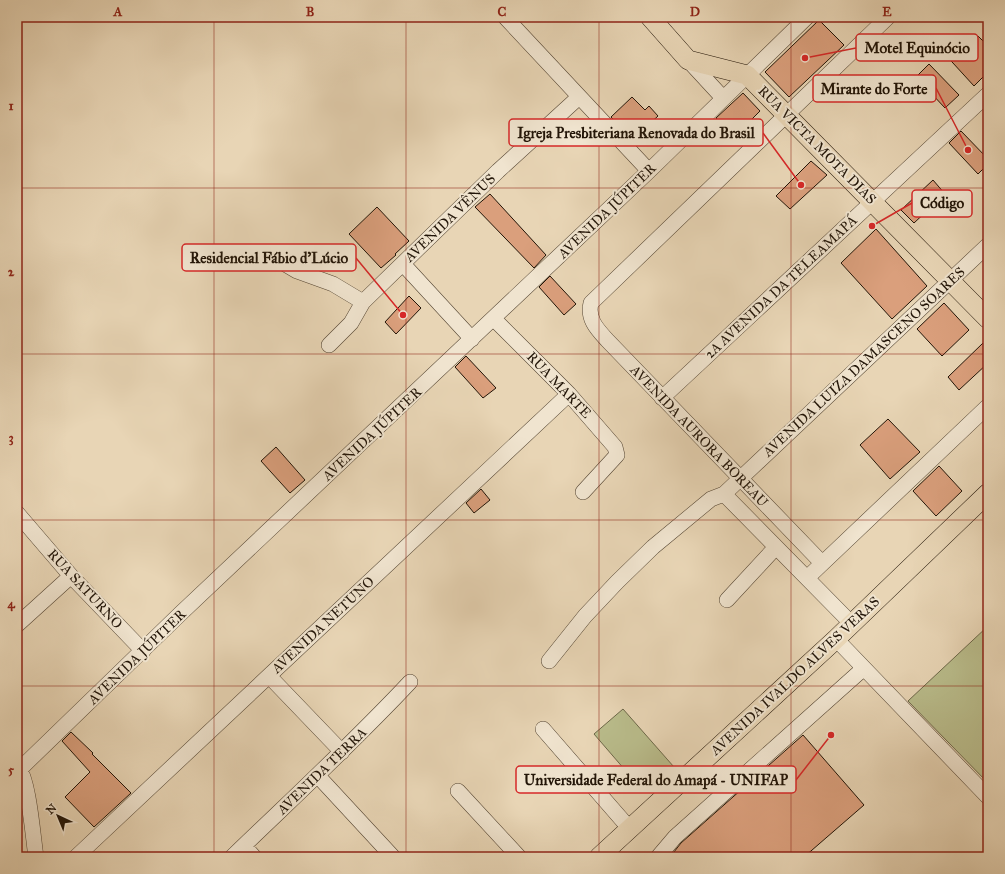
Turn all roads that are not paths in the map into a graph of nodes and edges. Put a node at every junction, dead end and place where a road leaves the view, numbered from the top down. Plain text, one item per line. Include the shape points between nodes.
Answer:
1 (505, 17) edge
2 (650, 17) edge
3 (888, 17) edge
4 (804, 18) edge
5 (688, 60) junction
6 (747, 74) junction
7 (988, 94) edge
8 (579, 97) junction
9 (722, 98) junction
10 (786, 115) junction
11 (649, 171) junction
12 (872, 202) junction
13 (988, 245) edge
14 (265, 252) dead end
15 (403, 264) junction
16 (950, 281) junction
17 (363, 302) junction
18 (494, 319) junction
19 (988, 319) edge
20 (472, 339) junction
21 (329, 345) dead end
22 (569, 394) junction
23 (662, 398) junction
24 (988, 406) edge
25 (741, 479) junction
26 (583, 492) dead end
27 (724, 494) junction
28 (988, 494) edge
29 (17, 513) edge
30 (776, 547) junction
31 (822, 563) junction
32 (71, 576) junction
33 (807, 578) junction
34 (727, 600) dead end
35 (852, 624) junction
36 (17, 625) edge
37 (836, 639) junction
38 (143, 651) junction
39 (549, 661) dead end
40 (864, 668) junction
41 (269, 676) junction
42 (410, 682) dead end
43 (543, 729) dead end
44 (342, 752) junction
45 (19, 767) edge
46 (318, 776) junction
47 (458, 791) dead end
48 (988, 797) edge
49 (630, 829) junction
50 (244, 846) junction
51 (36, 857) edge
52 (76, 857) edge
53 (232, 857) edge
54 (254, 857) edge
55 (393, 857) edge
56 (519, 857) edge
57 (599, 857) edge
58 (658, 857) edge

1 - 8 street
2 - 5 main road
3 - 10 street
4 - 6 street, AVENIDA JÚPITER
5 - 6 main road
5 - 9 street
6 - 9 street, AVENIDA JÚPITER
6 - 10 main road, RUA VICTA MOTA DIAS
7 - 12 street, 2A AVENIDA DA TELEAMAPÁ
8 - 11 street
8 - 15 street, AVENIDA VÊNUS via 498,171
9 - 11 street, AVENIDA JÚPITER
10 - 12 main road, RUA VICTA MOTA DIAS
10 - 23 street, AVENIDA AURORA BOREAU via 591,303 591,320 597,329
11 - 18 street, AVENIDA JÚPITER
12 - 16 main road, RUA VICTA MOTA DIAS
12 - 23 street, 2A AVENIDA DA TELEAMAPÁ
13 - 16 street, AVENIDA LUIZA DAMASCENO SOARES
14 - 17 street via 297,270 333,284
15 - 17 street, AVENIDA VÊNUS
15 - 20 street
16 - 19 main road, RUA VICTA MOTA DIAS
16 - 25 street, AVENIDA LUIZA DAMASCENO SOARES
17 - 21 street, AVENIDA VÊNUS via 351,323
18 - 20 street, AVENIDA JÚPITER
18 - 22 street, RUA MARTE
20 - 38 street, AVENIDA JÚPITER
22 - 26 street, RUA MARTE via 617,451 617,455
22 - 41 street, AVENIDA NETUNO
23 - 25 street, AVENIDA AURORA BOREAU
24 - 31 street
25 - 27 street, AVENIDA LUIZA DAMASCENO SOARES
25 - 31 street, AVENIDA AURORA BOREAU
27 - 30 street
27 - 39 street, AVENIDA LUIZA DAMASCENO SOARES via 711,499 653,547 585,616
28 - 35 main road, AVENIDA IVALDO ALVES VERAS
29 - 32 street, RUA SATURNO
30 - 33 street
30 - 34 street
31 - 33 street
32 - 36 street
32 - 38 street, RUA SATURNO
33 - 35 street
35 - 37 main road, AVENIDA IVALDO ALVES VERAS
37 - 40 street
37 - 49 main road, AVENIDA IVALDO ALVES VERAS
38 - 45 street, AVENIDA JÚPITER
40 - 48 street
40 - 58 street via 675,837
41 - 44 street
41 - 52 street, AVENIDA NETUNO
42 - 44 street, AVENIDA TERRA
43 - 49 street
44 - 46 street, AVENIDA TERRA
45 - 51 street via 28,802
46 - 50 street, AVENIDA TERRA
46 - 55 street
47 - 56 street
49 - 57 main road, AVENIDA IVALDO ALVES VERAS
50 - 53 street, AVENIDA TERRA
50 - 54 street

